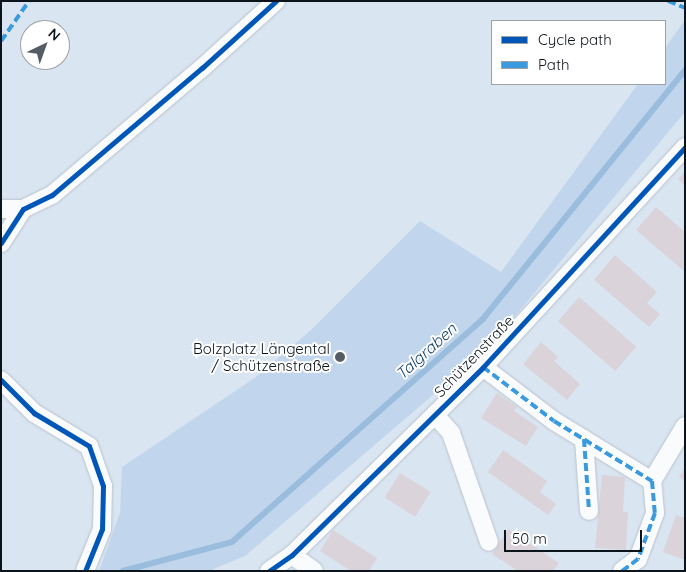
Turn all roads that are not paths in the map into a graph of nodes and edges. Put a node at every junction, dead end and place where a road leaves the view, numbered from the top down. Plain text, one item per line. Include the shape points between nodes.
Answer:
1 (276, 1) edge
2 (685, 147) edge
3 (23, 208) junction
4 (1, 209) edge
5 (1, 243) edge
6 (483, 367) junction
7 (1, 380) edge
8 (435, 415) junction
9 (685, 426) edge
10 (584, 439) junction
11 (652, 481) junction
12 (589, 511) dead end
13 (489, 542) dead end
14 (292, 555) junction
15 (85, 571) edge
16 (269, 571) edge
17 (314, 571) edge
18 (622, 571) edge

1 - 3 street via 52,195
2 - 6 street, Schützenstraße
3 - 4 street
3 - 5 street
6 - 8 street, Schützenstraße
6 - 10 street, Schützenstraße via 554,421
7 - 15 street via 34,413 89,446 103,486 102,529
8 - 13 street, Schützenstraße via 451,433
8 - 14 street, Schützenstraße
9 - 11 street
10 - 11 street, Schützenstraße
10 - 12 street
11 - 18 street via 655,513 638,558
14 - 16 street, Schützenstraße
14 - 17 street

